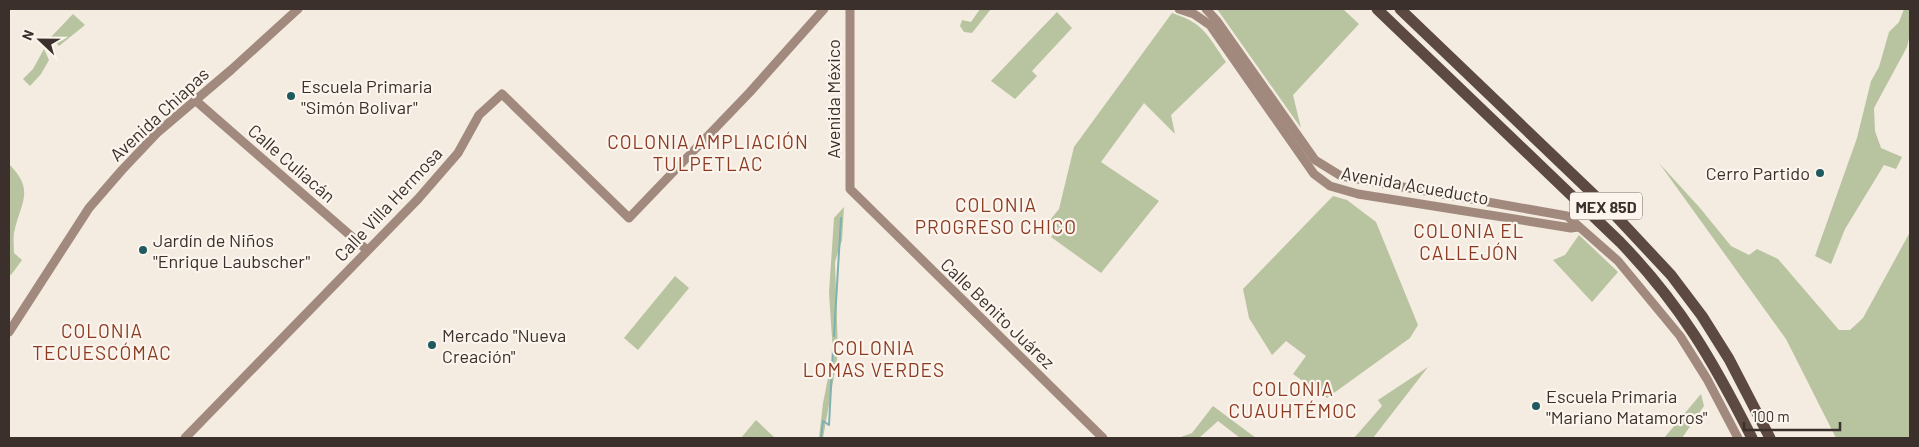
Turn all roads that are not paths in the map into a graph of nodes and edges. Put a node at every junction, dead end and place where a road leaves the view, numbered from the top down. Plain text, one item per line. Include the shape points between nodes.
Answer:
1 (298, 9) edge
2 (824, 9) edge
3 (850, 9) edge
4 (1178, 9) edge
5 (1206, 9) edge
6 (1377, 9) edge
7 (1400, 9) edge
8 (195, 100) junction
9 (850, 189) joint
10 (1580, 227) junction
11 (367, 250) junction
12 (9, 332) edge
13 (185, 438) edge
14 (1103, 438) edge
15 (1738, 438) edge
16 (1752, 438) edge
17 (1770, 438) edge

1 - 8 street, Avenida Chiapas
2 - 11 street, Calle Villa Hermosa via 750,92 629,218 502,94 479,115 450,163
3 - 9 street, Avenida México
4 - 10 street, Avenida Acueducto via 1194,14 1210,25 1314,174 1330,186 1358,194
5 - 10 street, Avenida Acueducto via 1315,160 1341,176 1567,216
6 - 16 highway, MEX 85D via 1650,274 1678,308 1707,352
7 - 17 highway, MEX 85D via 1614,214 1671,275 1722,347
8 - 11 street, Calle Culiacán
8 - 12 street, Avenida Chiapas via 152,138 90,208
9 - 14 street, Calle Benito Juárez
10 - 15 street, Avenida Acueducto via 1618,262 1680,336
11 - 13 street, Calle Villa Hermosa

